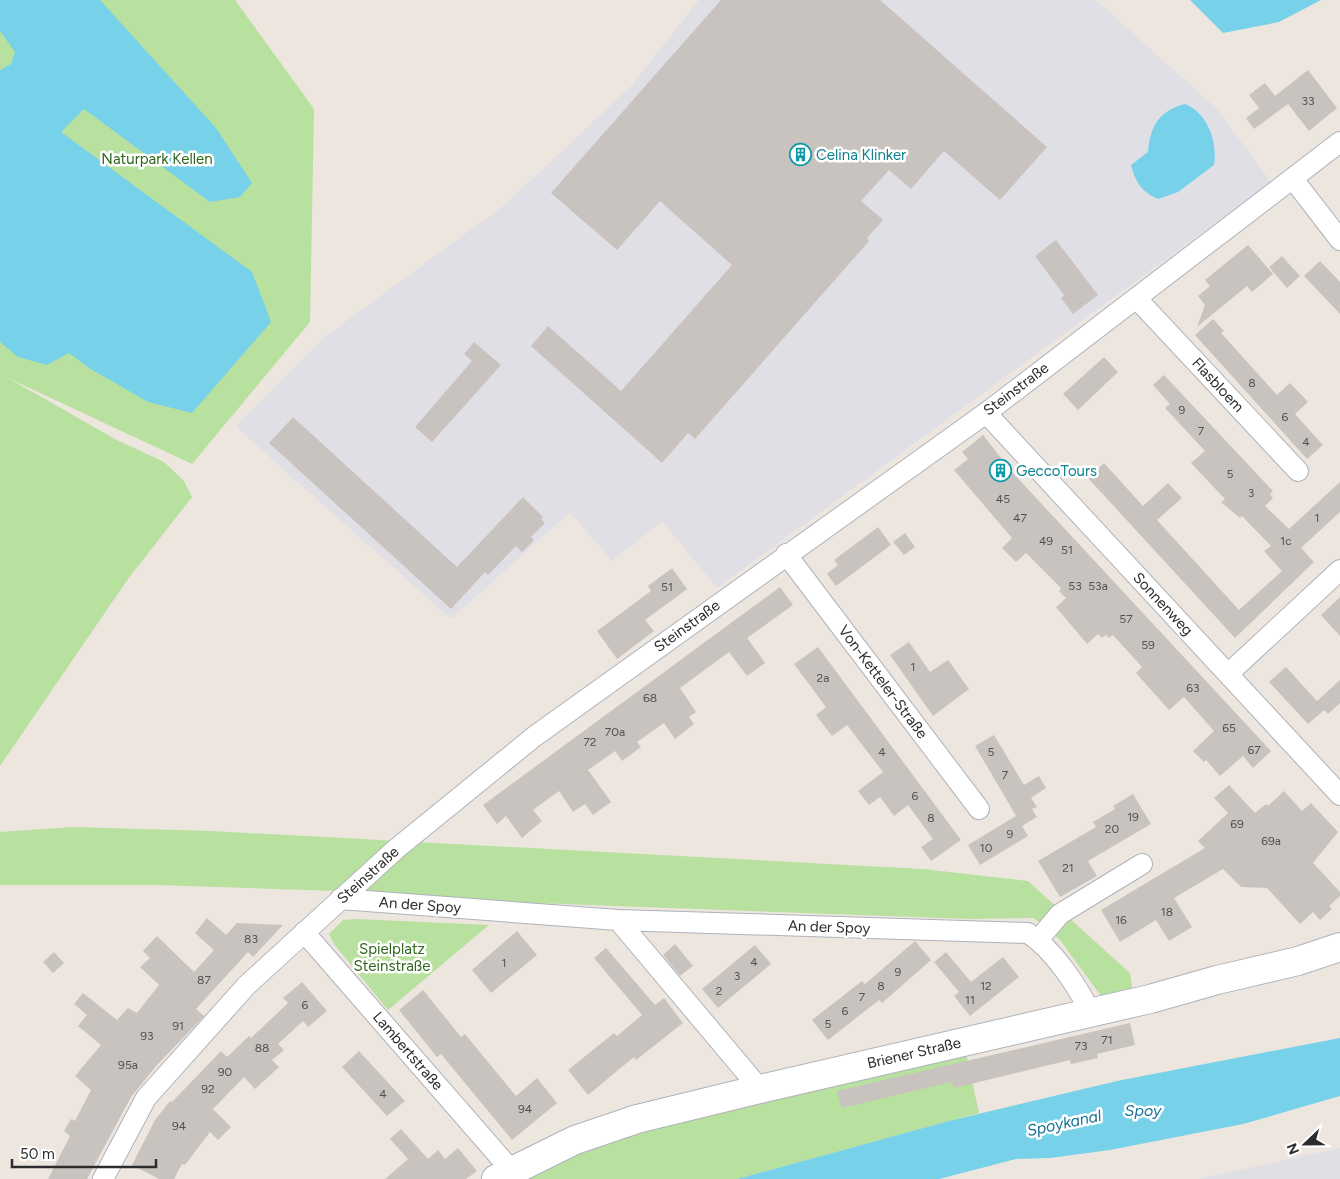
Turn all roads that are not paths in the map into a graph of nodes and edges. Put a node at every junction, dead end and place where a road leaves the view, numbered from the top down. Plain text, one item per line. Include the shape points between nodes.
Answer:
1 (1340, 142) edge
2 (1293, 179) junction
3 (1340, 240) edge
4 (1137, 299) junction
5 (986, 413) junction
6 (1298, 471) dead end
7 (786, 554) junction
8 (1340, 570) edge
9 (1228, 674) junction
10 (1340, 795) edge
11 (979, 810) dead end
12 (1142, 864) dead end
13 (340, 900) junction
14 (618, 920) junction
15 (304, 932) junction
16 (1038, 940) junction
17 (1340, 947) edge
18 (1091, 1013) junction
19 (760, 1089) junction
20 (503, 1174) edge
21 (103, 1179) edge

1 - 2 street, Steinstraße
2 - 3 street
2 - 4 street, Steinstraße
4 - 5 street, Steinstraße
4 - 6 street, Flasbloem
5 - 7 street, Steinstraße
5 - 9 street, Sonnenweg
7 - 11 street, Von-Ketteler-Straße
7 - 13 street, Steinstraße via 535,736 396,849
8 - 9 street
9 - 10 street, Sonnenweg
12 - 16 street via 1060,914
13 - 14 street, An der Spoy
13 - 15 street, Steinstraße
14 - 16 street, An der Spoy via 1028,933
14 - 19 street
15 - 20 street, Lambertstraße
15 - 21 street, Steinstraße via 247,985 146,1098
16 - 18 street via 1079,989
17 - 18 street, Briener Straße via 1298,961
18 - 19 street, Briener Straße
19 - 20 street, Briener Straße via 620,1125 575,1140

